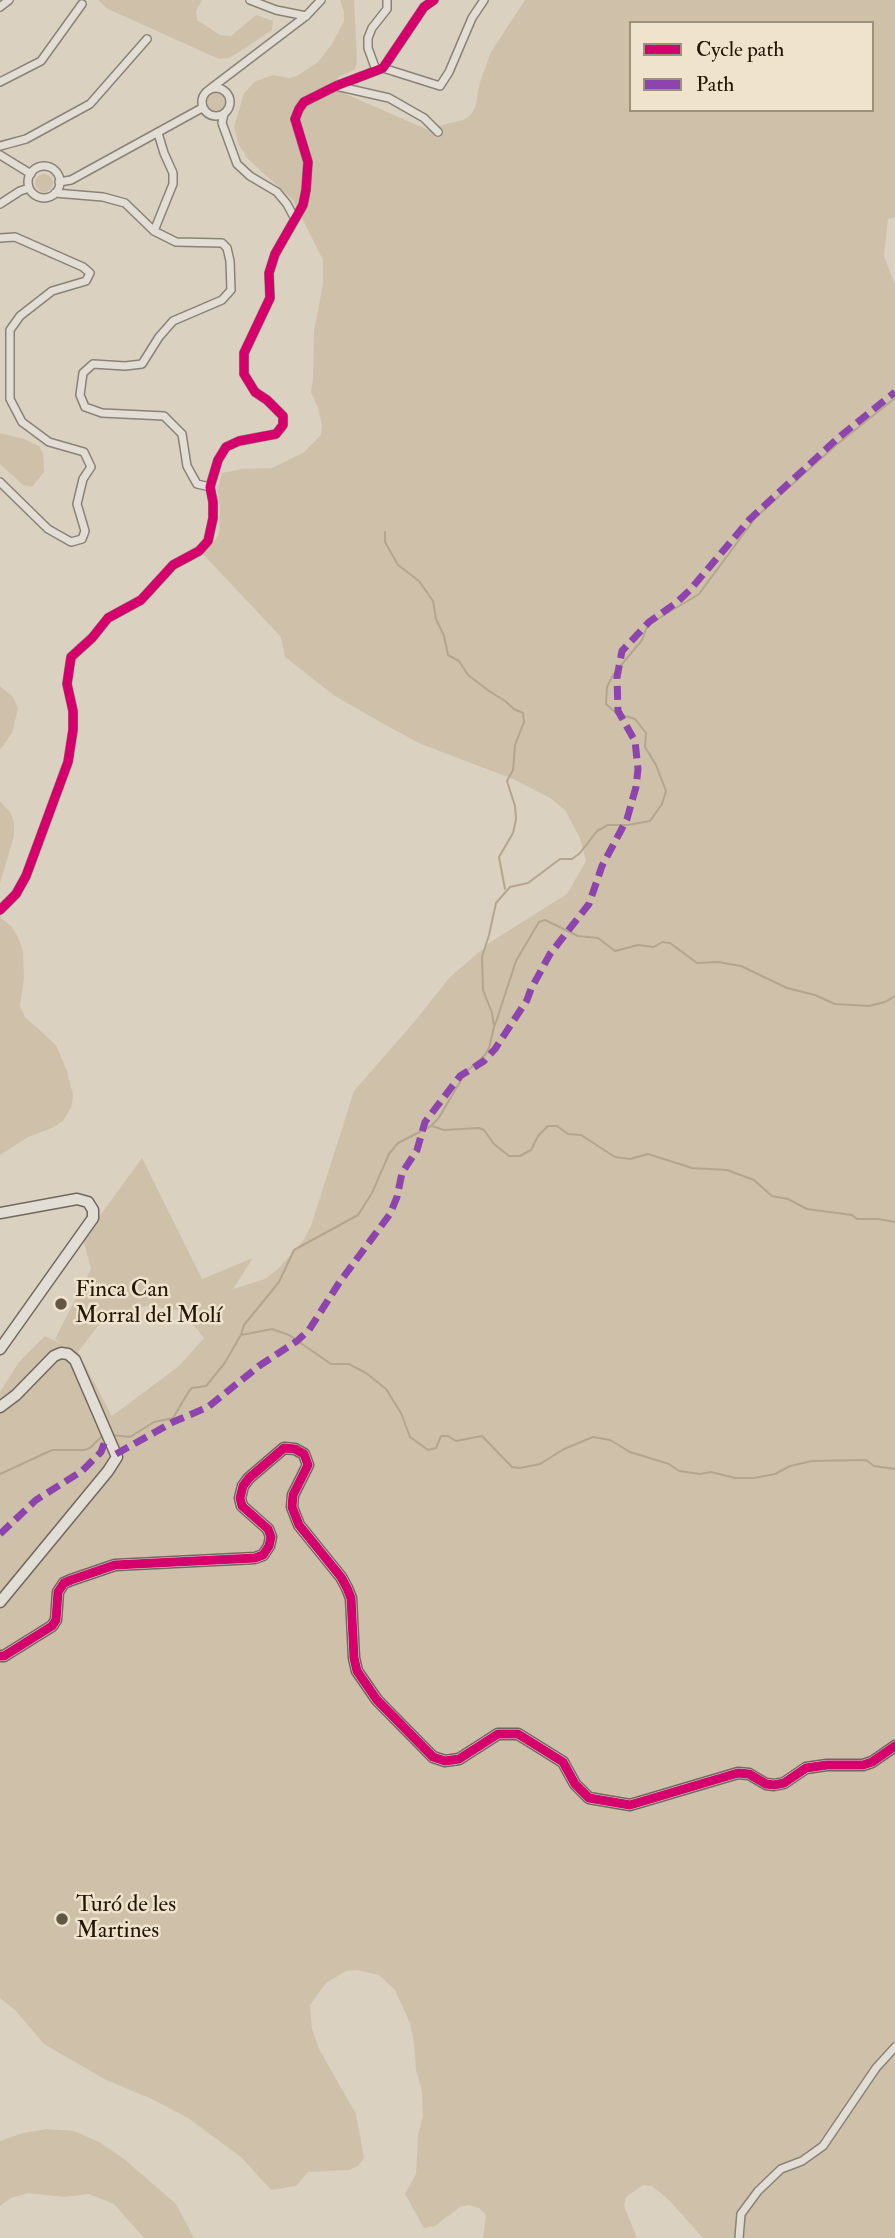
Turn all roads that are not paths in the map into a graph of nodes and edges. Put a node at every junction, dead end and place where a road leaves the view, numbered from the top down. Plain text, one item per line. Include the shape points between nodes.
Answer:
1 (9, 0) edge
2 (250, 0) edge
3 (321, 0) edge
4 (387, 0) edge
5 (434, 0) edge
6 (484, 0) edge
7 (82, 4) dead end
8 (0, 7) edge
9 (306, 16) junction
10 (146, 39) dead end
11 (380, 69) junction
12 (0, 82) edge
13 (336, 86) junction
14 (210, 89) junction
15 (202, 108) junction
16 (224, 114) junction
17 (438, 132) dead end
18 (158, 133) junction
19 (0, 146) edge
20 (0, 155) edge
21 (31, 174) junction
22 (59, 182) junction
23 (29, 188) junction
24 (55, 193) junction
25 (0, 204) edge
26 (295, 219) junction
27 (154, 232) junction
28 (0, 238) edge
29 (0, 482) edge
30 (210, 487) junction
31 (0, 910) edge
32 (0, 1213) edge
33 (0, 1349) edge
34 (0, 1407) edge
35 (0, 1602) edge
36 (0, 1656) edge
37 (895, 1746) edge
38 (895, 2047) edge
39 (739, 2238) edge

1 - 8 street
2 - 9 street
3 - 9 street
4 - 11 street via 387,9 368,38 368,48
5 - 11 street via 424,7
6 - 11 street via 440,86
7 - 12 street via 41,61
9 - 14 street
10 - 19 street via 90,104 26,139
11 - 13 street
13 - 17 street via 389,98 424,118
13 - 26 street via 304,102 295,119 307,162 303,205
14 - 15 street
14 - 16 street via 227,93 230,102
15 - 16 street via 211,116
15 - 18 street
16 - 26 street via 222,123 237,164 277,192
18 - 22 street via 71,180
18 - 27 street via 173,184
20 - 21 street
21 - 22 street via 48,167
21 - 23 street
22 - 24 street
23 - 24 street via 41,198
23 - 25 street
24 - 27 street via 125,203
26 - 30 street via 275,254 269,273 270,298 244,353 244,374 255,392 283,416 283,425 276,434 226,447
27 - 30 street via 176,242 222,243 230,261 231,290 222,300 173,321 142,364 93,364 83,373 80,395 85,407 102,413 164,416 181,434 187,466 197,484
28 - 29 street via 15,237 90,274 86,282 52,291 9,330 10,399 22,422 49,442 84,452 91,467 77,504 85,531 82,539 71,542 48,529
30 - 31 street via 213,518 208,541 173,565 141,600 115,612 71,657 67,684 73,730 68,762 26,876
32 - 33 street via 78,1199 93,1209 93,1217
34 - 35 street via 54,1356 68,1354 75,1360 117,1457
36 - 37 street via 52,1626 58,1592 71,1580 115,1565 262,1555 271,1537 242,1506 243,1486 284,1448 295,1449 304,1454 307,1465 292,1507 299,1525 341,1577 351,1598 357,1671 377,1700 433,1757 458,1759 498,1734 517,1734 563,1762 589,1798 631,1805 738,1773 766,1784 784,1783 806,1768 863,1765
38 - 39 street via 823,2146 781,2169 758,2191 741,2214

